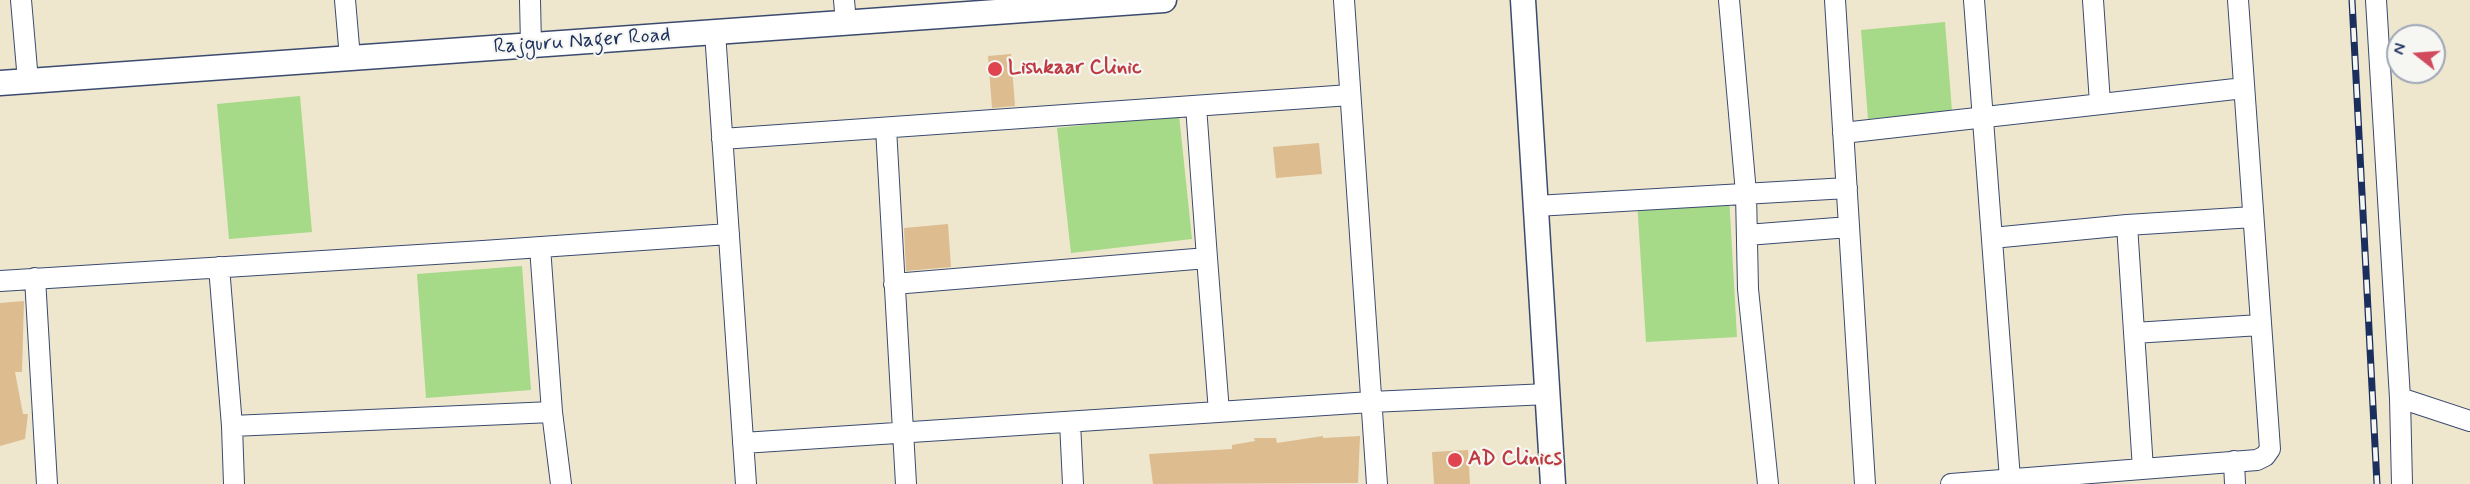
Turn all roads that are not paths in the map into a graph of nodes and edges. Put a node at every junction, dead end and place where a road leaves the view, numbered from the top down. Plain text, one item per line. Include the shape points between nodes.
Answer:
1 (21, 0) edge
2 (345, 0) edge
3 (530, 0) edge
4 (1164, 0) edge
5 (1344, 0) edge
6 (1523, 0) edge
7 (1729, 0) edge
8 (1835, 0) edge
9 (1974, 0) edge
10 (2093, 0) edge
11 (2238, 0) edge
12 (2376, 0) edge
13 (998, 6) edge
14 (845, 11) edge
15 (715, 32) junction
16 (531, 45) junction
17 (350, 58) junction
18 (28, 81) junction
19 (0, 83) edge
20 (2244, 88) junction
21 (1350, 95) junction
22 (2100, 104) junction
23 (1196, 106) junction
24 (1983, 116) junction
25 (886, 128) junction
26 (1843, 133) junction
27 (722, 139) junction
28 (1847, 188) junction
29 (1746, 193) junction
30 (1536, 206) junction
31 (2253, 217) junction
32 (2127, 225) junction
33 (1849, 227) junction
34 (729, 234) junction
35 (1747, 235) junction
36 (1992, 238) junction
37 (540, 247) junction
38 (1207, 258) junction
39 (219, 267) junction
40 (35, 278) junction
41 (0, 280) edge
42 (894, 284) junction
43 (2260, 325) junction
44 (2134, 333) junction
45 (1548, 394) junction
46 (2400, 398) junction
47 (1371, 402) junction
48 (552, 412) junction
49 (1218, 412) junction
50 (2470, 421) edge
51 (1070, 422) junction
52 (232, 426) junction
53 (902, 432) junction
54 (743, 443) junction
55 (2234, 462) junction
56 (2143, 469) junction
57 (2010, 479) junction
58 (47, 484) edge
59 (234, 484) edge
60 (561, 484) edge
61 (746, 484) edge
62 (906, 484) edge
63 (1073, 484) edge
64 (1377, 484) edge
65 (1553, 484) edge
66 (1768, 484) edge
67 (1865, 484) edge
68 (1951, 484) edge
69 (2235, 484) edge
70 (2402, 484) edge

1 - 18 street
2 - 17 street
3 - 16 street
4 - 13 street, Rajguru Nager Road
5 - 21 street
6 - 30 street
7 - 29 street
8 - 26 street
9 - 24 street
10 - 22 street
11 - 20 street
12 - 46 street
13 - 14 street, Rajguru Nager Road
14 - 15 street, Rajguru Nager Road
15 - 16 street, Rajguru Nager Road
15 - 27 street
16 - 17 street, Rajguru Nager Road
17 - 18 street, Rajguru Nager Road
18 - 19 street, Rajguru Nager Road
20 - 22 street
20 - 31 street
21 - 23 street
21 - 47 street
22 - 24 street
23 - 25 street
23 - 38 street
24 - 26 street
24 - 36 street
25 - 27 street
25 - 42 street
26 - 28 street
27 - 34 street
28 - 29 street
28 - 33 street
29 - 30 street
29 - 35 street
30 - 45 street
31 - 32 street
31 - 43 street
32 - 36 street
32 - 44 street
33 - 35 street
33 - 67 street
34 - 37 street
34 - 54 street
35 - 66 street via 1748,290
36 - 57 street
37 - 39 street
37 - 48 street
38 - 42 street
38 - 49 street
39 - 40 street
39 - 52 street
40 - 41 street
40 - 58 street
42 - 53 street
43 - 44 street
43 - 55 street via 2270,449 2257,460
44 - 56 street
45 - 47 street
45 - 65 street
46 - 50 street
46 - 70 street
47 - 49 street
47 - 64 street
48 - 52 street
48 - 60 street
49 - 51 street
51 - 53 street
51 - 63 street
52 - 59 street
53 - 54 street
53 - 62 street
54 - 61 street
55 - 56 street
55 - 69 street
56 - 57 street
57 - 68 street

